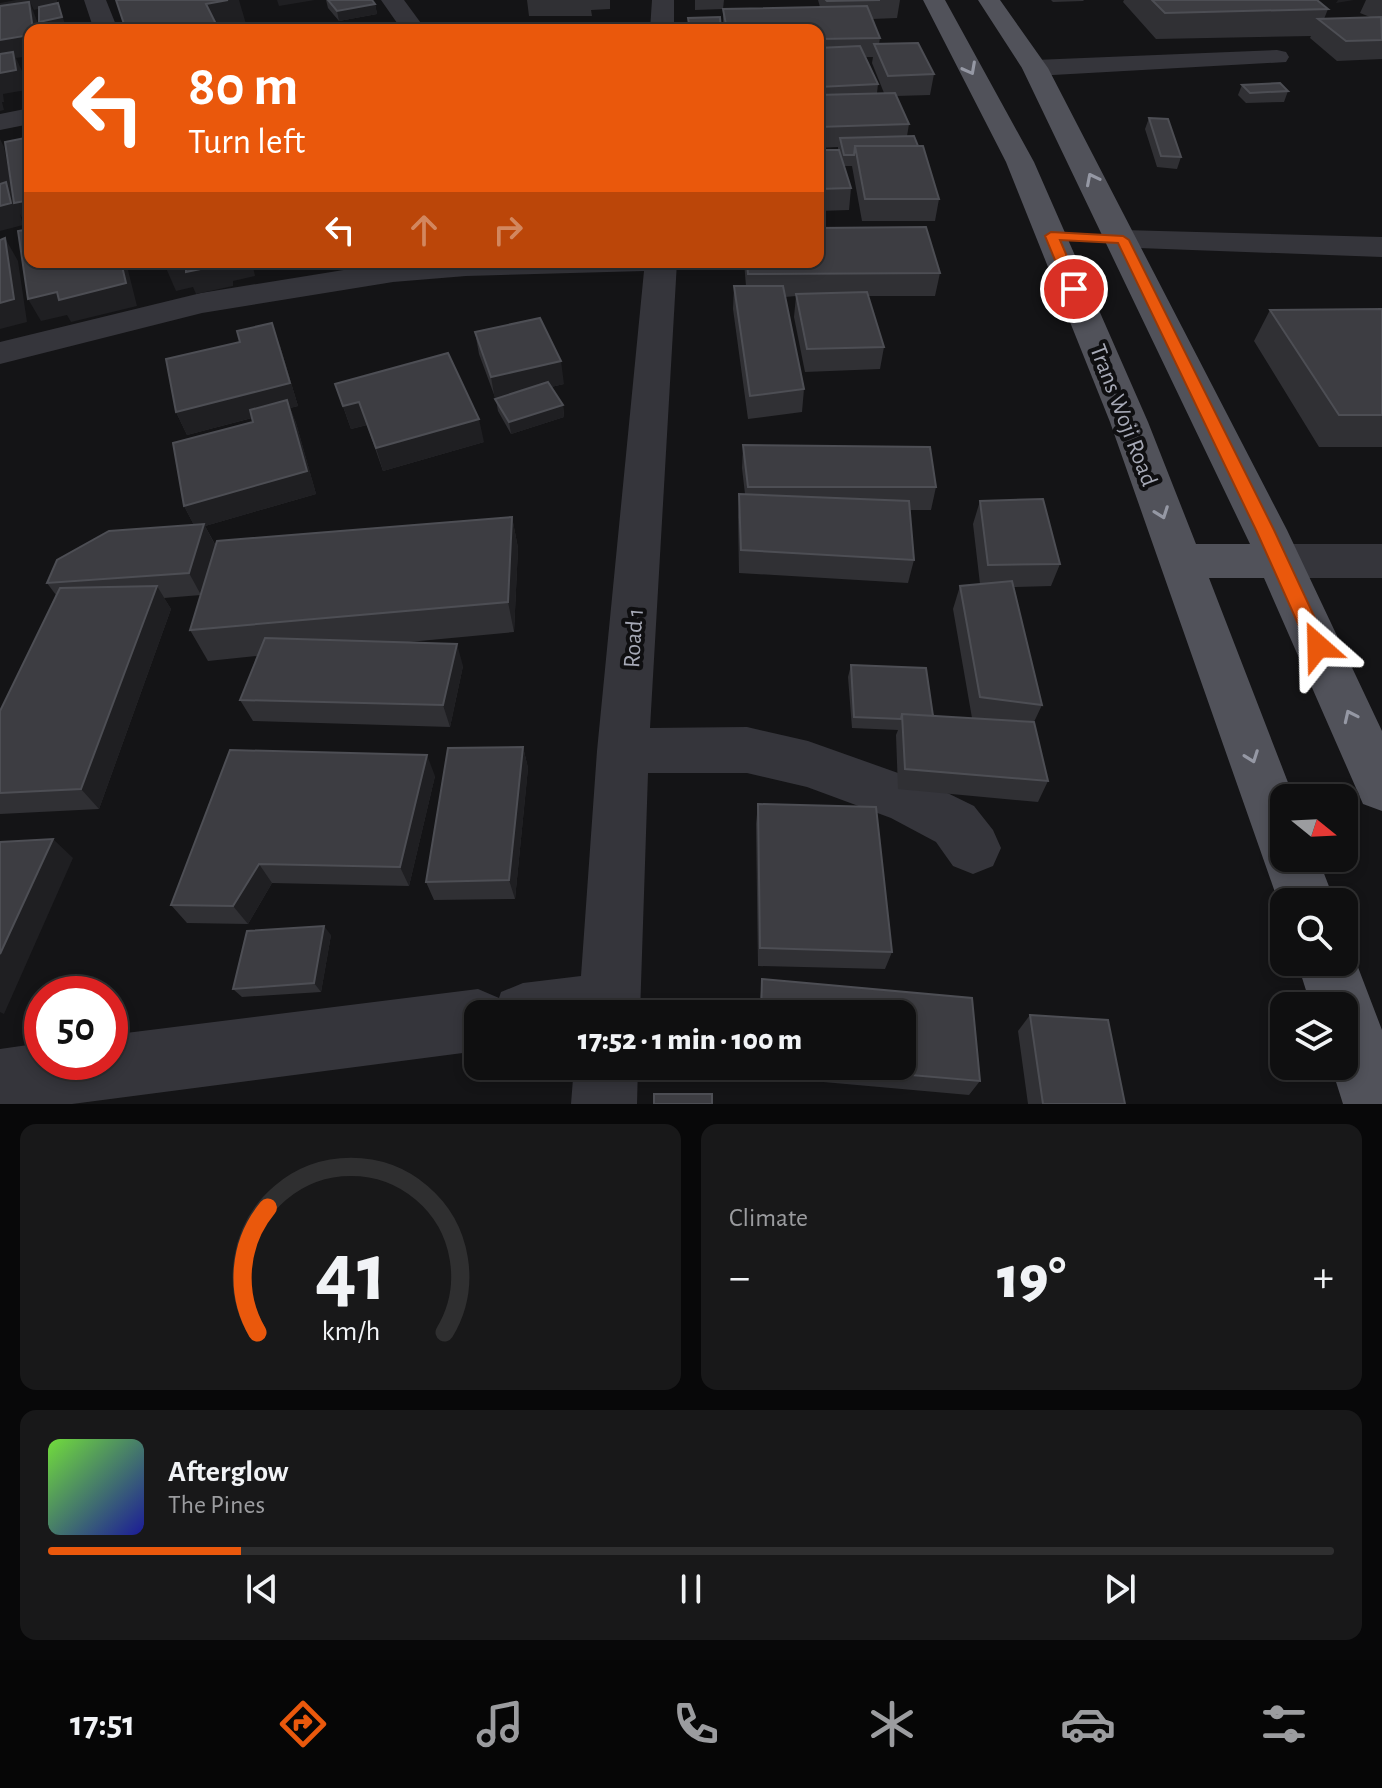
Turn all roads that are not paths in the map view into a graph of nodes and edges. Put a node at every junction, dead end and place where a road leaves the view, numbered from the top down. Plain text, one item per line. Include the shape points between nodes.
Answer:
1 (95, 0) edge
2 (392, 0) edge
3 (663, 0) edge
4 (934, 0) edge
5 (989, 0) edge
6 (104, 24) edge
7 (410, 24) edge
8 (662, 24) edge
9 (1277, 57) dead end
10 (1035, 68) junction
11 (24, 117) edge
12 (0, 122) edge
13 (1087, 238) junction
14 (1382, 247) edge
15 (442, 268) edge
16 (661, 268) edge
17 (0, 353) edge
18 (1180, 561) junction
19 (1279, 561) junction
20 (1382, 561) edge
21 (623, 751) junction
22 (1382, 787) edge
23 (1270, 805) edge
24 (973, 848) dead end
25 (610, 1000) edge
26 (464, 1022) edge
27 (1358, 1052) edge
28 (605, 1080) edge
29 (0, 1081) edge
30 (604, 1104) edge
31 (1376, 1104) edge

1 - 6 street
2 - 7 street
3 - 8 street
4 -> 13 main road, Trans Woji Road via 1020,162
5 - 10 main road, Trans Woji Road
9 - 10 street
13 -> 10 main road, Trans Woji Road
11 - 12 street
13 - 14 street
13 -> 18 main road, Trans Woji Road via 1129,422
13 - 19 main road, Trans Woji Road
15 - 17 street via 201,303
16 - 21 street, Road 1
18 - 19 main road
18 -> 23 main road, Trans Woji Road
19 - 20 street
22 -> 19 main road, Trans Woji Road
21 - 24 street via 747,750 808,764 955,824
21 - 25 street, Road 1
26 - 29 street
27 - 31 main road
28 - 30 street

